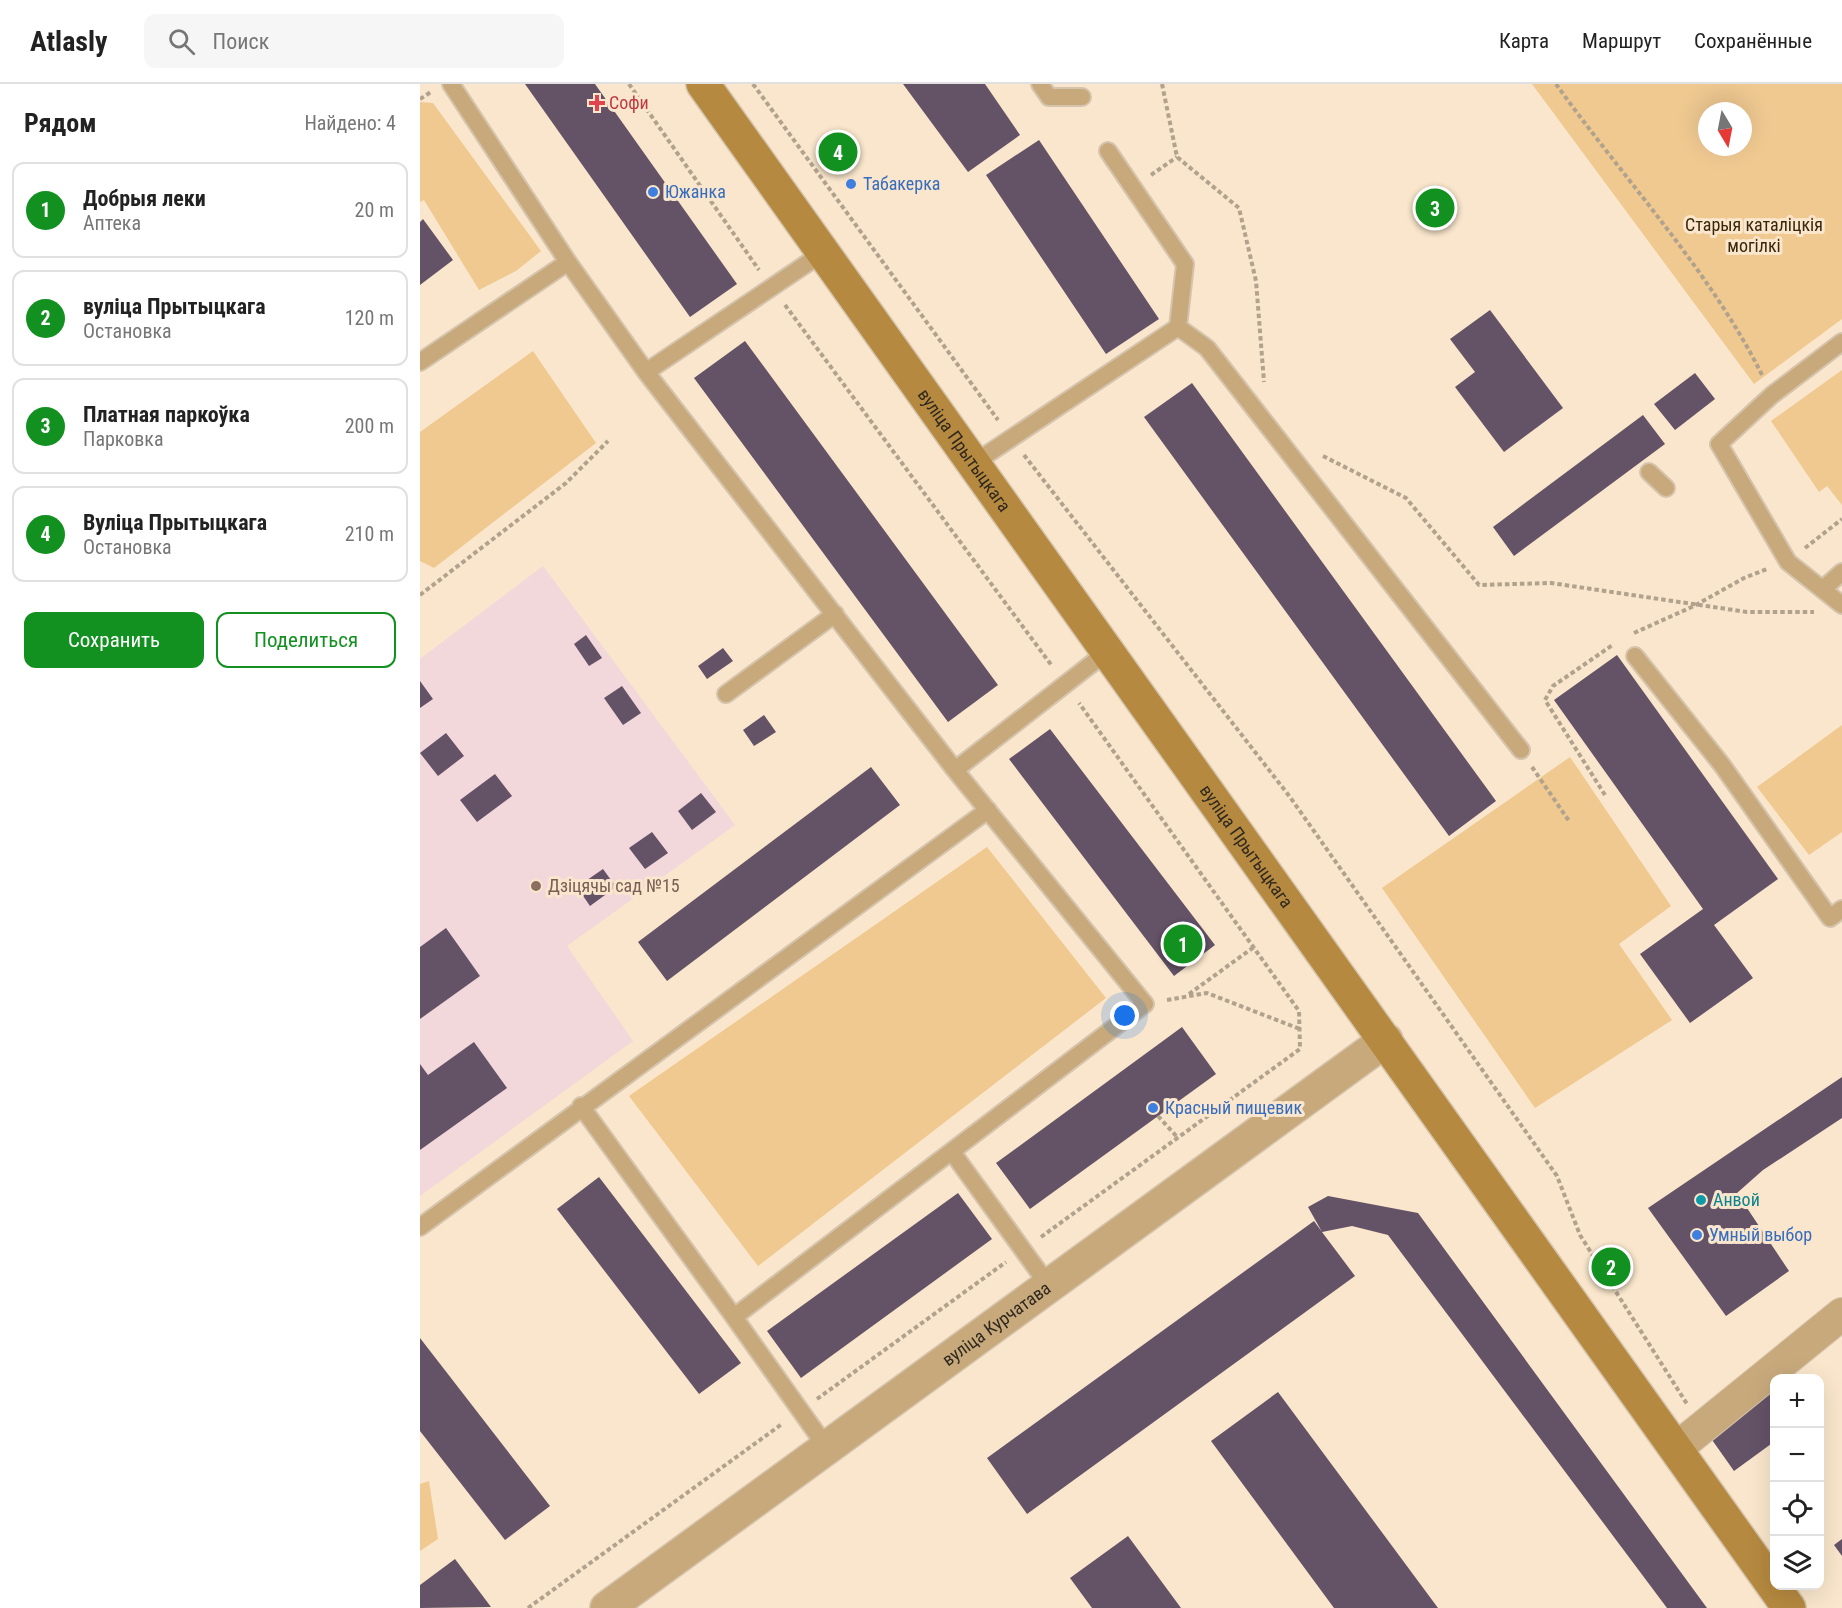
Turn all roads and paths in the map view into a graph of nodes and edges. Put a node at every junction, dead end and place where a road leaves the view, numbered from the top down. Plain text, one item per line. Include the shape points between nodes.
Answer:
1 (451, 84) edge
2 (629, 84) edge
3 (703, 84) edge
4 (753, 84) edge
5 (1040, 84) edge
6 (1162, 84) edge
7 (1556, 84) edge
8 (1082, 97) dead end
9 (1108, 151) dead end
10 (1177, 157) junction
11 (1133, 188) junction
12 (824, 252) junction
13 (568, 262) junction
14 (772, 289) junction
15 (1178, 327) junction
16 (1842, 342) edge
17 (420, 362) edge
18 (646, 372) junction
19 (1772, 395) junction
20 (1274, 434) junction
21 (1011, 438) junction
22 (608, 441) dead end
23 (1317, 454) dead end
24 (974, 463) junction
25 (1649, 472) dead end
26 (1666, 488) dead end
27 (1842, 572) edge
28 (1822, 589) junction
29 (420, 595) edge
30 (1842, 605) edge
31 (1694, 606) junction
32 (1818, 612) dead end
33 (835, 614) junction
34 (1628, 636) dead end
35 (1619, 641) dead end
36 (1108, 651) junction
37 (1635, 656) dead end
38 (1065, 683) junction
39 (726, 694) dead end
40 (1521, 750) joint
41 (955, 770) junction
42 (1605, 795) dead end
43 (988, 810) junction
44 (1569, 821) dead end
45 (1842, 909) edge
46 (1254, 947) junction
47 (1186, 996) junction
48 (1145, 1004) junction
49 (1300, 1029) junction
50 (1386, 1040) junction
51 (581, 1106) junction
52 (1158, 1116) dead end
53 (1178, 1138) junction
54 (952, 1152) junction
55 (1557, 1176) dead end
56 (420, 1227) edge
57 (1023, 1250) junction
58 (1049, 1286) junction
59 (1842, 1314) edge
60 (734, 1317) junction
61 (800, 1411) junction
62 (827, 1448) junction
63 (1677, 1448) junction
64 (528, 1608) edge
65 (607, 1608) edge
66 (1789, 1608) edge

1 - 13 lane
2 - 14 path
3 - 12 main road, вуліца Прытыцкага
4 - 21 path
5 - 8 lane via 1049,97
6 - 10 path
7 - 19 path via 1744,339
9 - 11 lane
10 - 11 path
10 - 20 path via 1239,208 1256,281 1263,372
11 - 15 lane via 1185,264
12 - 14 lane
12 - 24 main road, вуліца Прытыцкага
13 - 17 lane
13 - 18 lane
14 - 18 lane
14 - 38 path
15 - 20 lane via 1207,348
15 - 21 lane
16 - 19 lane
18 - 33 lane
19 - 28 lane via 1719,444 1788,562
20 - 40 lane
21 - 24 lane
21 - 55 path via 1290,797
22 - 29 path via 566,483
23 - 31 path via 1406,498 1479,585 1551,583
24 - 36 main road, вуліца Прытыцкага
25 - 26 lane
27 - 28 lane
28 - 30 lane
31 - 32 path via 1747,612
31 - 34 path
33 - 39 lane
33 - 41 lane
35 - 42 path via 1553,686 1545,700
36 - 38 lane
36 - 50 main road, вуліца Прытыцкага
37 - 45 lane via 1722,765 1830,918
38 - 41 lane
38 - 46 path
40 - 44 path
41 - 43 lane
43 - 48 lane
43 - 51 lane
46 - 47 path
46 - 49 path via 1299,1011
47 - 48 path
47 - 49 path via 1207,993
48 - 54 lane
49 - 53 path via 1300,1049
50 - 58 street, вуліца Курчатава
50 - 63 main road, вуліца Прытыцкага
51 - 56 lane
51 - 60 lane
52 - 53 path
53 - 57 path
54 - 57 lane
54 - 60 lane
57 - 58 lane
57 - 61 path
58 - 62 street, вуліца Курчатава
59 - 63 street
60 - 61 lane
61 - 62 lane
61 - 64 path
62 - 65 street, вуліца Курчатава
63 - 66 main road, вуліца Прытыцкага

